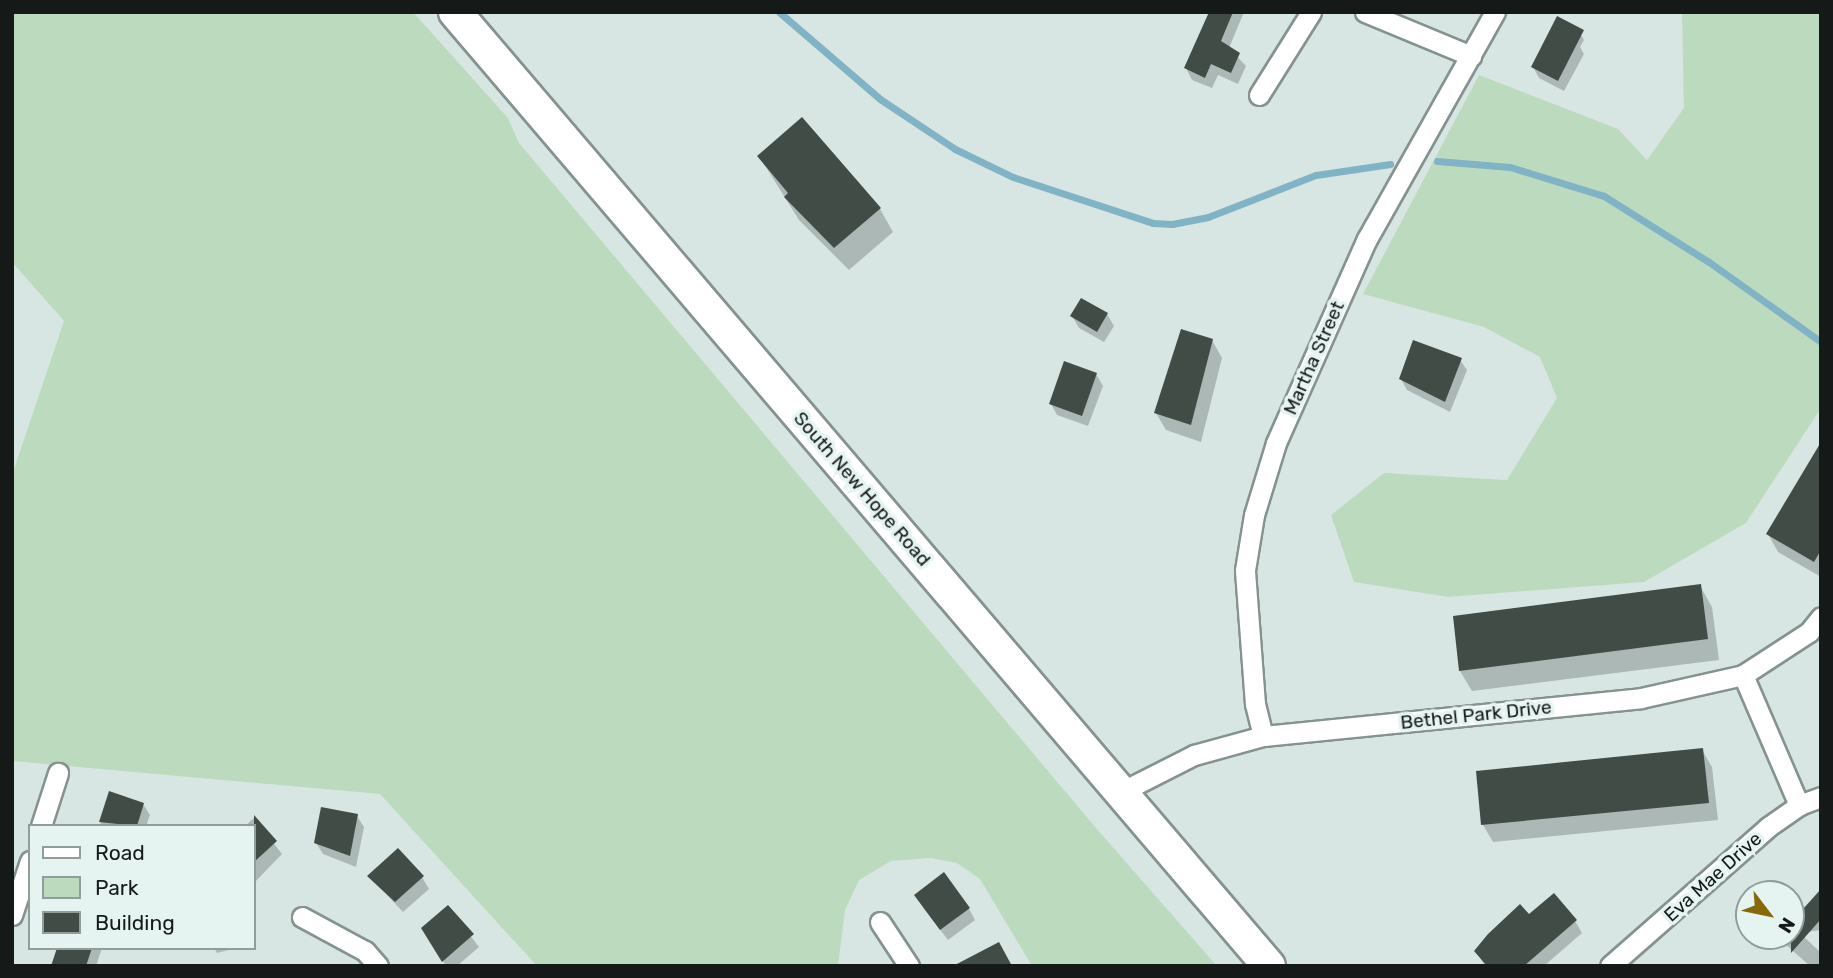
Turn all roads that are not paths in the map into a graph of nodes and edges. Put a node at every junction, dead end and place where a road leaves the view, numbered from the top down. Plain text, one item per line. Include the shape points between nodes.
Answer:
1 (455, 12) edge
2 (1311, 12) edge
3 (1365, 12) edge
4 (1495, 12) edge
5 (1471, 56) junction
6 (1259, 95) dead end
7 (1821, 617) edge
8 (1743, 675) junction
9 (1263, 736) junction
10 (58, 773) dead end
11 (1121, 792) junction
12 (1821, 797) edge
13 (1799, 805) junction
14 (42, 824) edge
15 (28, 867) edge
16 (12, 915) edge
17 (302, 917) dead end
18 (880, 922) dead end
19 (378, 966) edge
20 (909, 966) edge
21 (1269, 966) edge
22 (1611, 966) edge

1 - 11 main road, South New Hope Road
2 - 6 street
3 - 5 street
4 - 5 street, Martha Street
5 - 9 street, Martha Street via 1367,239 1276,443 1254,515 1246,603 1255,704
7 - 8 street, Bethel Park Drive via 1809,632
8 - 9 street, Bethel Park Drive via 1641,698
8 - 13 street
9 - 11 street, Bethel Park Drive via 1194,755
10 - 14 street
11 - 21 main road, South New Hope Road
12 - 13 street, Eva Mae Drive
13 - 22 street, Eva Mae Drive
15 - 16 street
17 - 19 street via 365,951
18 - 20 street

